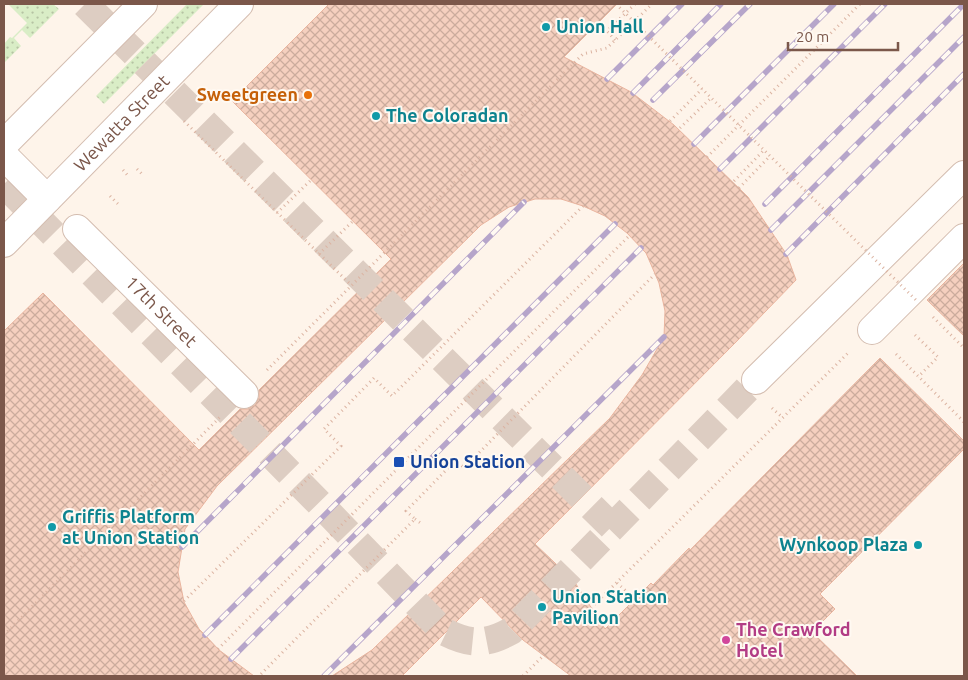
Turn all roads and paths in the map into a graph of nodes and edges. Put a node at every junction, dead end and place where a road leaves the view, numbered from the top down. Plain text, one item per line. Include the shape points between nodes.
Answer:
1 (143, 4) edge
2 (239, 4) edge
3 (616, 4) edge
4 (635, 4) edge
5 (652, 4) edge
6 (860, 4) edge
7 (625, 13) junction
8 (614, 39) junction
9 (702, 89) junction
10 (711, 98) junction
11 (184, 121) dead end
12 (670, 121) dead end
13 (680, 128) dead end
14 (4, 144) edge
15 (764, 150) junction
16 (4, 156) edge
17 (770, 156) junction
18 (707, 157) dead end
19 (137, 169) dead end
20 (143, 175) dead end
21 (964, 175) edge
22 (311, 180) dead end
23 (734, 181) dead end
24 (739, 188) dead end
25 (110, 196) dead end
26 (47, 199) junction
27 (118, 204) dead end
28 (583, 206) dead end
29 (277, 213) junction
30 (353, 221) dead end
31 (77, 229) dead end
32 (630, 236) dead end
33 (964, 238) edge
34 (4, 243) edge
35 (319, 254) junction
36 (655, 274) dead end
37 (351, 286) junction
38 (917, 301) dead end
39 (931, 315) dead end
40 (872, 330) junction
41 (921, 340) dead end
42 (964, 348) edge
43 (918, 377) junction
44 (756, 380) tunnel mouth
45 (244, 394) junction
46 (964, 422) edge
47 (415, 519) junction
48 (422, 524) dead end
49 (617, 583) junction
50 (635, 599) dead end
51 (184, 601) dead end
52 (591, 608) dead end
53 (4, 634) edge
54 (218, 649) dead end
55 (544, 656) dead end
56 (261, 674) dead end
57 (523, 676) edge

1 - 14 street
2 - 26 street, Wewatta Street
3 - 7 path, bridge
4 - 7 path
5 - 8 path
6 - 18 path
7 - 8 path via 607,31
7 - 9 path, bridge
8 - 37 path via 607,48 583,54
9 - 10 path, bridge
9 - 12 path
10 - 13 path
10 - 15 path, bridge
11 - 29 path
15 - 17 path, bridge
15 - 23 path
16 - 26 street
17 - 24 path
17 - 38 path, bridge
19 - 20 path
21 - 44 street
22 - 29 path
25 - 27 path
26 - 34 street, Wewatta Street
28 - 51 path via 392,396 374,378 324,429 341,446
29 - 35 path
30 - 35 path
31 - 45 street, 17th Street
32 - 54 path
33 - 40 street
35 - 37 path
36 - 47 path via 464,468 456,460 406,510
37 - 45 path
39 - 42 path
40 - 43 path
40 - 49 path
41 - 43 path via 938,357
43 - 46 path
45 - 53 path
47 - 48 path
47 - 56 path
49 - 50 path
49 - 52 path
55 - 57 path

